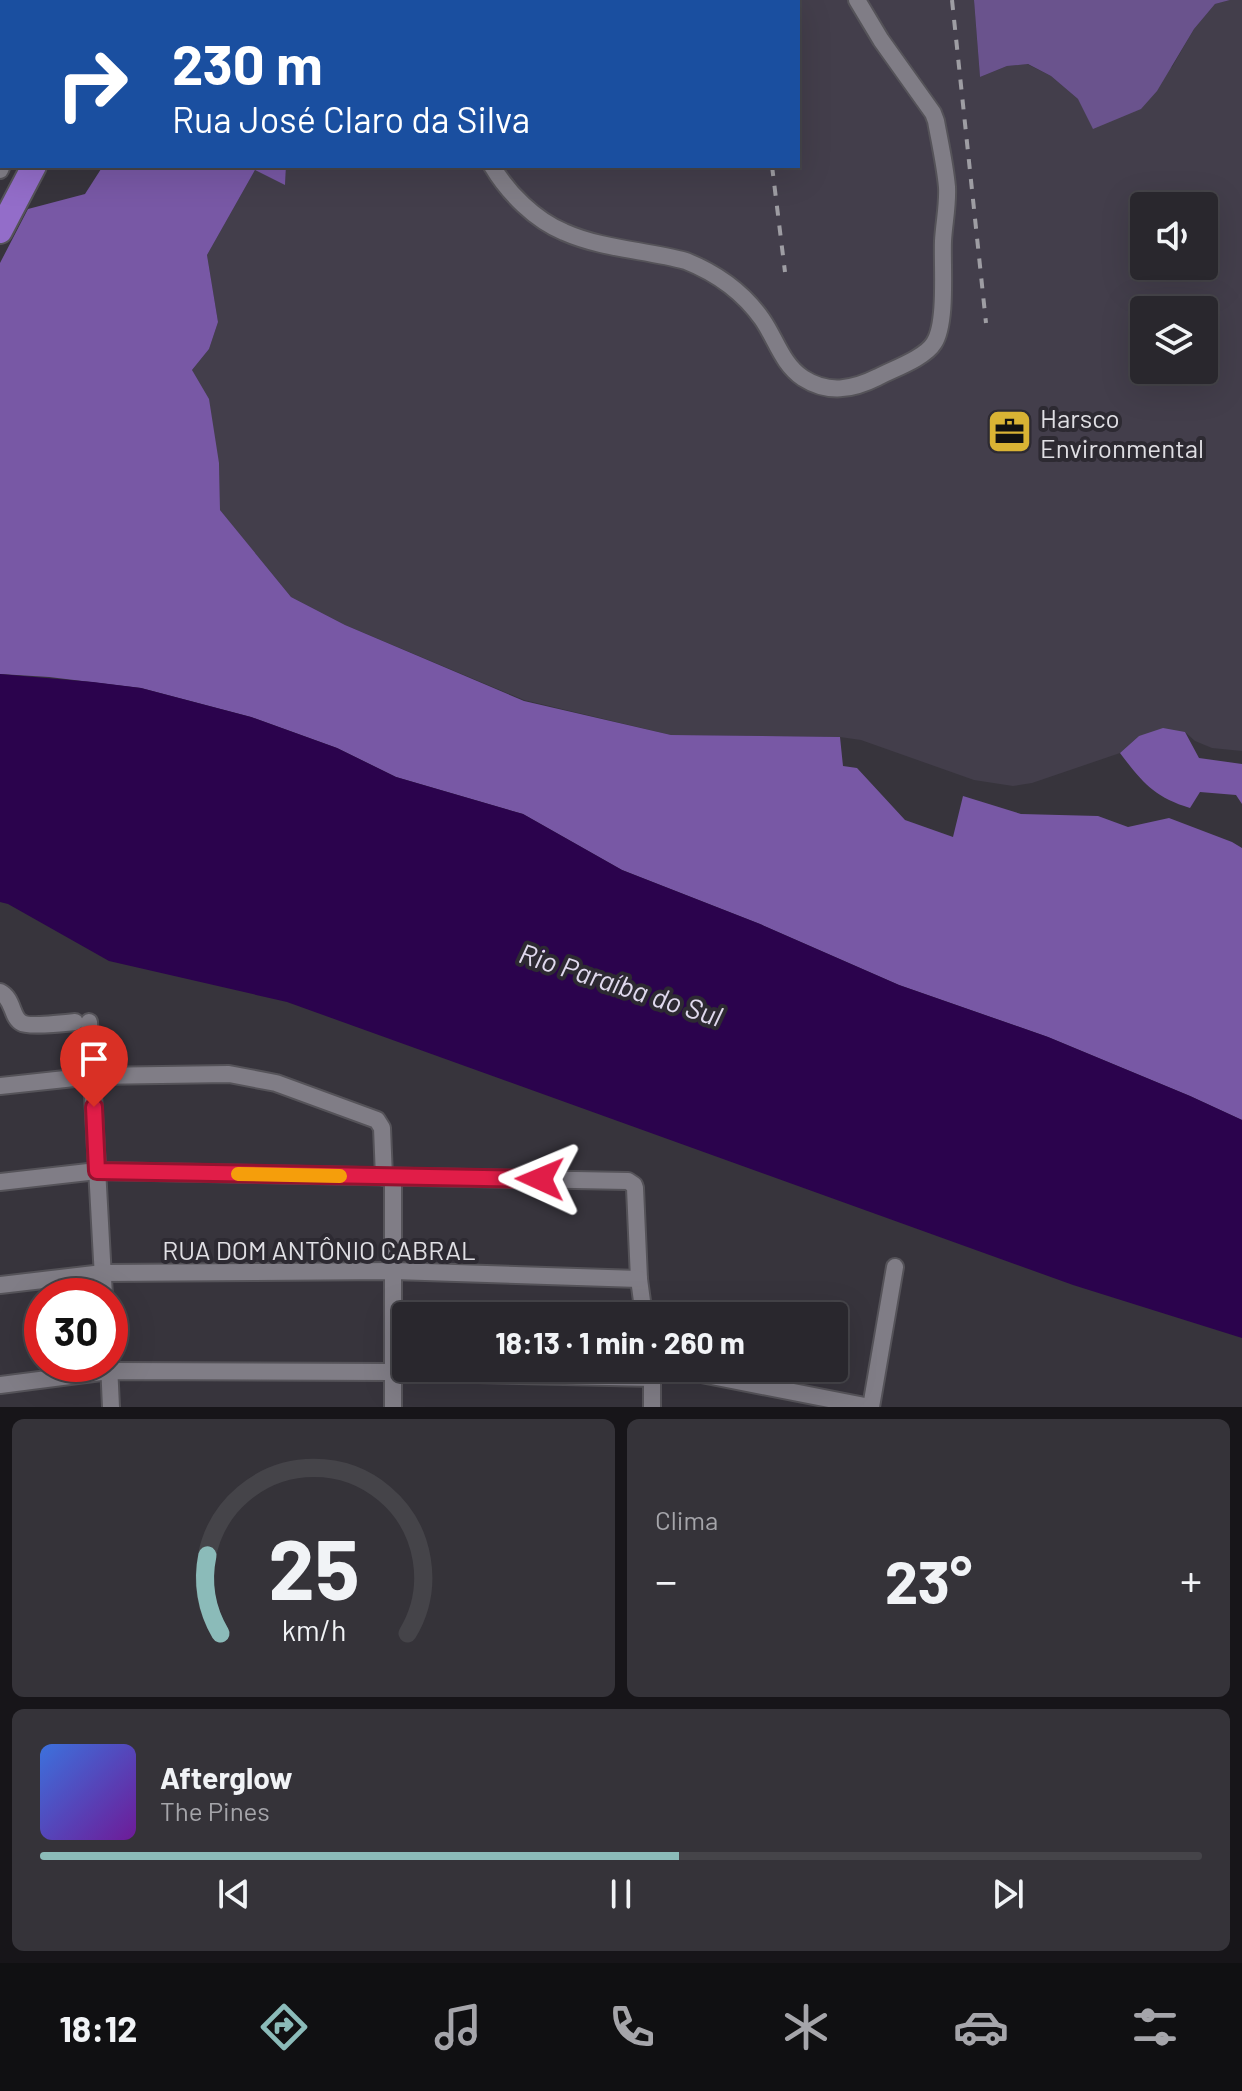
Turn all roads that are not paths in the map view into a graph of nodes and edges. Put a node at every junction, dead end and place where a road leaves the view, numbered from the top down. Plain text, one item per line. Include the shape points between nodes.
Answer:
1 (857, 0) edge
2 (493, 168) edge
3 (29, 175) edge
4 (0, 231) edge
5 (0, 992) edge
6 (93, 1076) junction
7 (0, 1086) edge
8 (97, 1171) junction
9 (388, 1177) junction
10 (0, 1182) edge
11 (895, 1267) dead end
12 (394, 1271) junction
13 (103, 1273) junction
14 (103, 1278) edge
15 (639, 1279) junction
16 (0, 1285) edge
17 (394, 1302) edge
18 (642, 1302) edge
19 (128, 1368) edge
20 (392, 1372) edge
21 (24, 1381) edge
22 (110, 1382) edge
23 (393, 1382) edge
24 (652, 1382) edge
25 (743, 1382) edge
26 (0, 1385) edge
27 (111, 1407) edge
28 (393, 1407) edge
29 (652, 1407) edge
30 (871, 1407) edge

1 - 2 street via 933,113 947,190 942,313 935,343 869,381 848,389 809,382 786,361 762,319 725,282 686,261 562,232 514,196
3 - 4 highway
5 - 6 street via 25,1025 82,1022
6 - 7 street
6 - 8 street
6 - 9 street via 229,1074 276,1083 380,1122
8 - 9 street
8 - 10 street
8 - 13 street
9 - 12 street
9 - 15 street via 628,1181 634,1185
11 - 30 street
12 - 13 street, RUA DOM ANTÔNIO CABRAL
12 - 15 street, RUA DOM ANTÔNIO CABRAL
12 - 17 street
13 - 14 street
13 - 16 street, RUA DOM ANTÔNIO CABRAL
15 - 18 street
19 - 20 street
21 - 26 street
22 - 27 street
23 - 28 street
24 - 29 street
25 - 30 street

